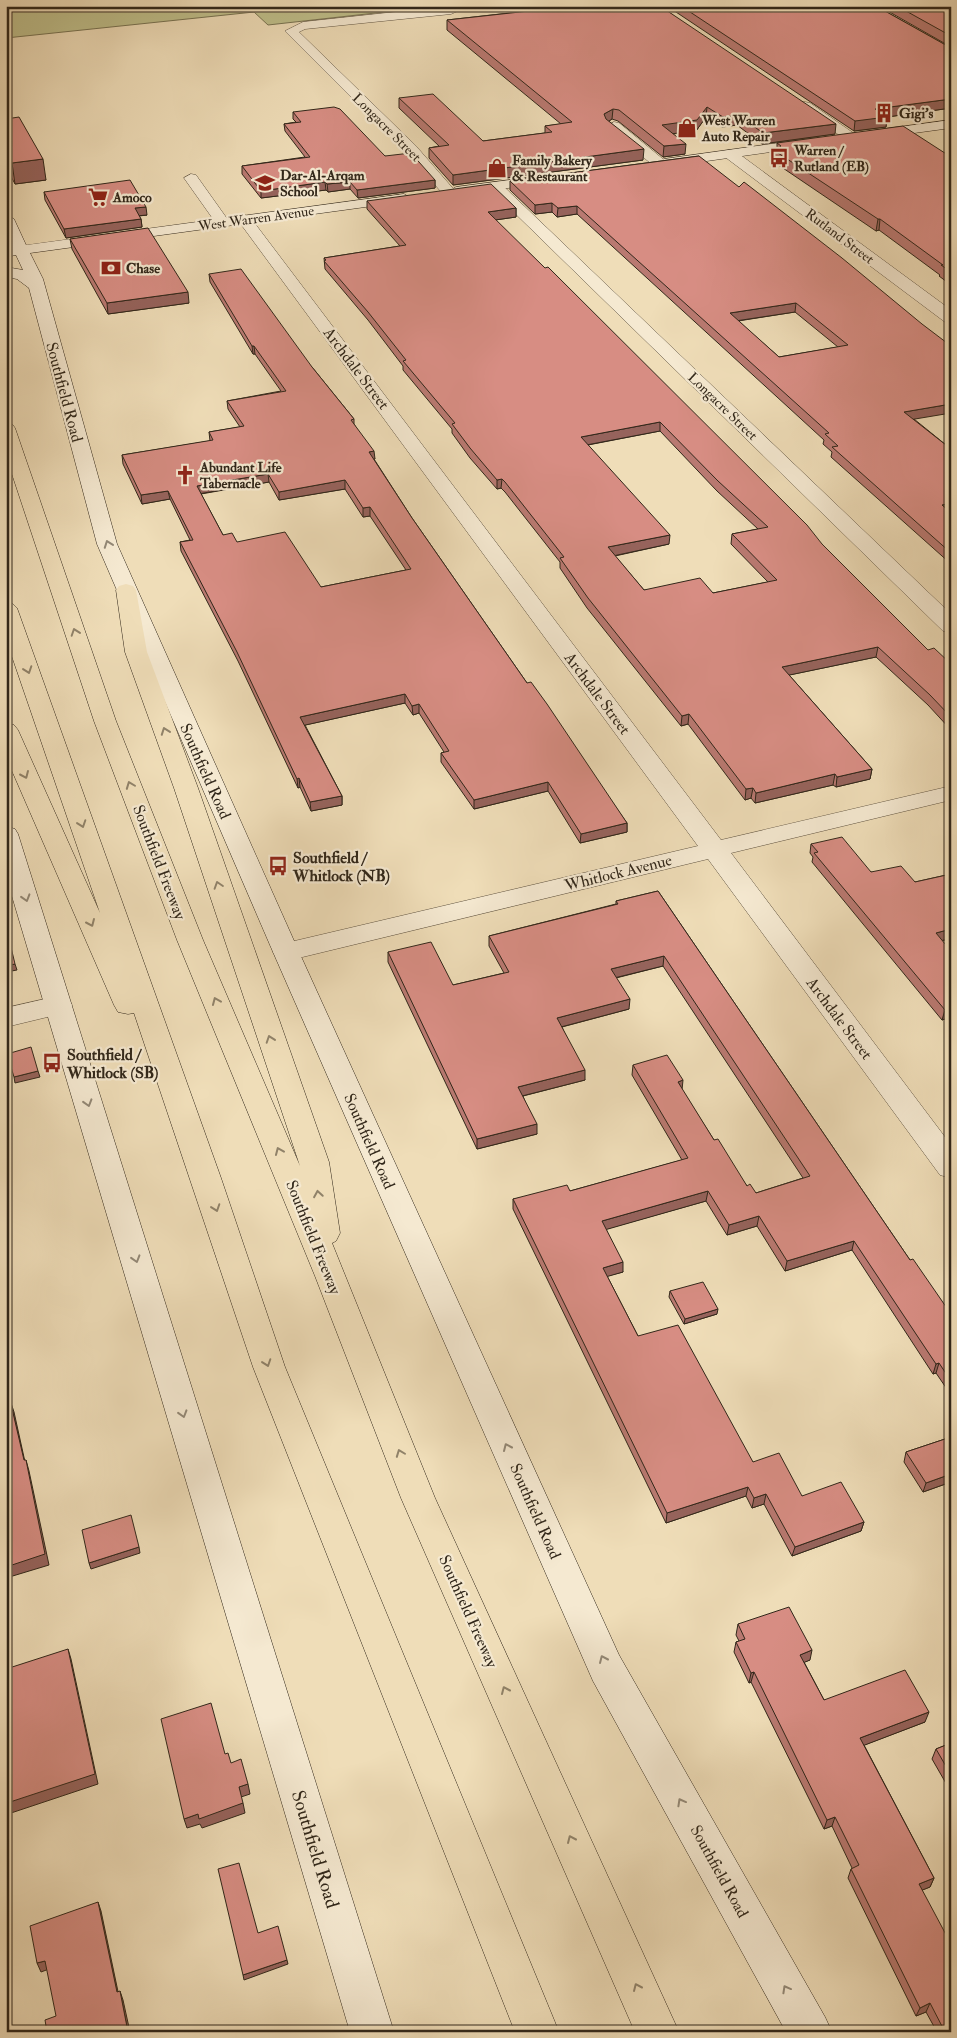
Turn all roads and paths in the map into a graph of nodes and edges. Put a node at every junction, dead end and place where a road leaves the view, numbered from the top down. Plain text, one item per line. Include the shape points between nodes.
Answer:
1 (457, 8) edge
2 (795, 100) edge
3 (950, 124) edge
4 (612, 125) edge
5 (852, 137) junction
6 (730, 154) junction
7 (660, 163) junction
8 (640, 166) edge
9 (563, 177) edge
10 (191, 178) dead end
11 (495, 186) junction
12 (450, 192) junction
13 (7, 220) edge
14 (245, 220) junction
15 (223, 223) junction
16 (14, 251) edge
17 (6, 272) edge
18 (37, 286) junction
19 (951, 318) edge
20 (6, 428) edge
21 (126, 590) junction
22 (6, 608) edge
23 (951, 626) edge
24 (6, 730) edge
25 (951, 793) edge
26 (6, 834) edge
27 (715, 850) junction
28 (286, 952) junction
29 (58, 1006) junction
30 (6, 1018) edge
31 (951, 1168) edge
32 (206, 1178) junction
33 (331, 1276) junction
34 (372, 2032) edge
35 (537, 2032) edge
36 (657, 2032) edge
37 (810, 2032) edge

1 - 12 street, Longacre Street via 303,26 291,31
2 - 5 street
3 - 5 street
4 - 7 street
5 - 6 street
6 - 7 street
6 - 19 street, Rutland Street
7 - 8 street
9 - 11 street, West Warren Avenue
10 - 15 street
11 - 12 street, West Warren Avenue
11 - 23 street, Longacre Street
12 - 14 street, West Warren Avenue
13 - 16 street, Southfield Road
14 - 15 street, West Warren Avenue
14 - 27 street, Archdale Street
15 - 16 street, West Warren Avenue
16 - 18 street, Southfield Road
17 - 18 street via 22,276
21 -> 18 street, Southfield Road via 107,544
33 -> 20 highway, Southfield Freeway via 190,940 105,721
21 - 28 street, Southfield Road
33 -> 21 highway via 314,1162 136,652
22 -> 32 highway
24 -> 32 highway
25 - 27 street, Whitlock Avenue
26 -> 29 street, Southfield Road
27 - 28 street, Whitlock Avenue
27 - 31 street, Archdale Street
37 -> 28 street, Southfield Road via 606,1668
29 - 30 street
29 -> 34 street, Southfield Road
32 -> 35 highway via 269,1367
36 -> 33 highway, Southfield Freeway via 418,1498

